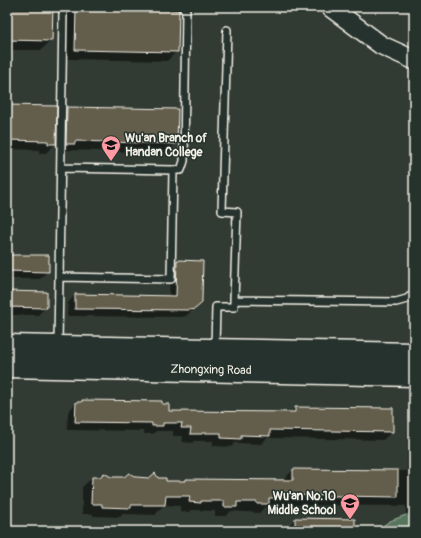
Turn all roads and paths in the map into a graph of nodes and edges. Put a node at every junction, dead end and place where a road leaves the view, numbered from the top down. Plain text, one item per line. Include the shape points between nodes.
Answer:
1 (182, 7) edge
2 (330, 7) edge
3 (63, 11) dead end
4 (227, 30) dead end
5 (414, 60) edge
6 (61, 168) junction
7 (173, 170) junction
8 (59, 277) junction
9 (414, 293) edge
10 (234, 300) junction
11 (7, 346) edge
12 (58, 347) junction
13 (215, 350) junction
14 (414, 354) edge
15 (7, 366) edge
16 (414, 375) edge

1 - 7 lane via 186,10 184,161 181,170
2 - 5 street via 381,45
3 - 6 lane
4 - 10 lane via 222,211 237,212
6 - 7 lane
6 - 8 lane
7 - 8 lane via 171,279
8 - 12 lane
9 - 10 lane via 407,299 396,302
10 - 13 lane via 234,307 216,306
11 - 12 main road, Zhongxing Road
12 - 13 main road, Zhongxing Road
13 - 14 main road, Zhongxing Road
15 - 16 main road, Zhongxing Road

